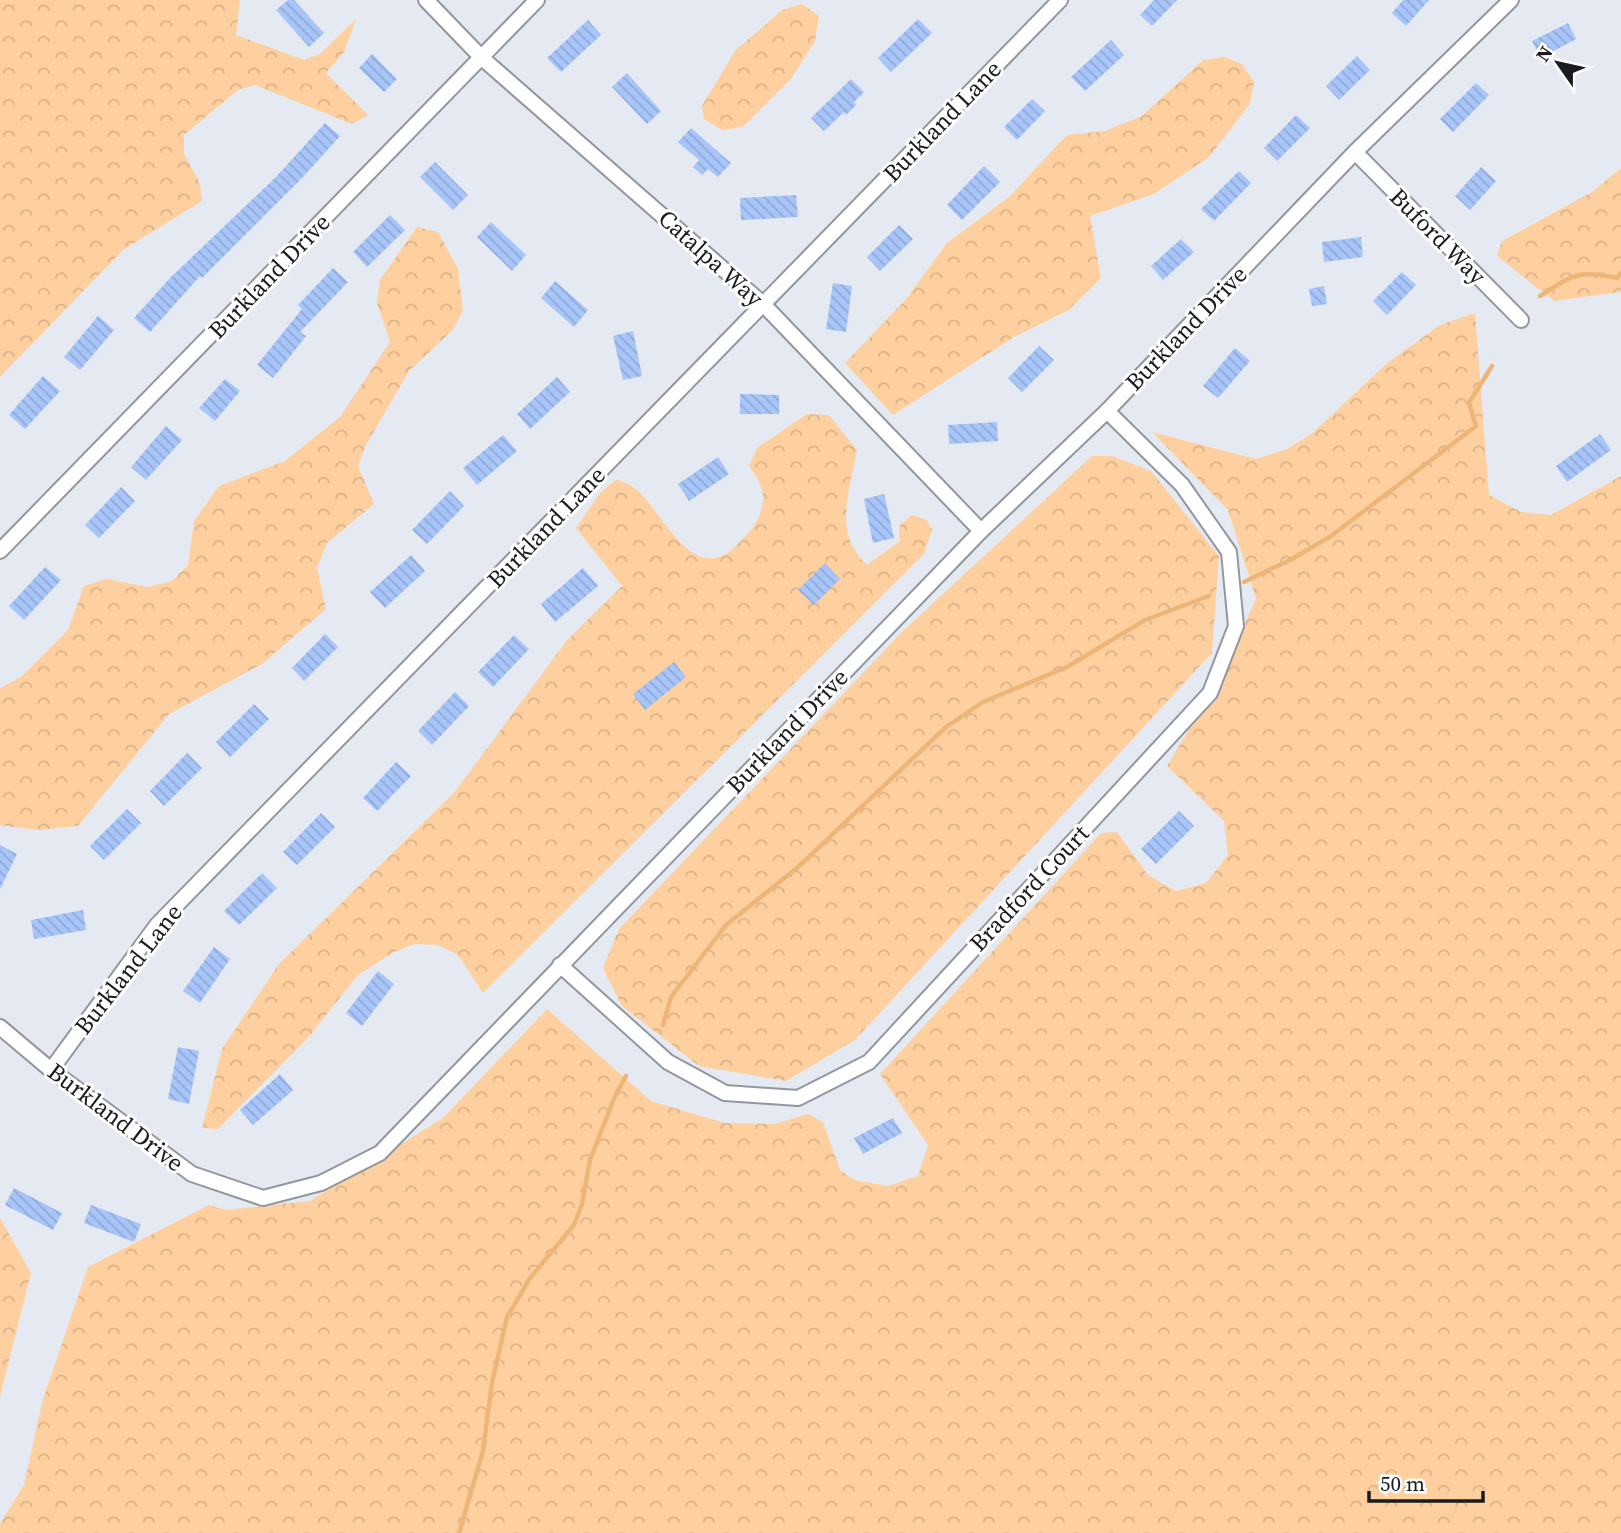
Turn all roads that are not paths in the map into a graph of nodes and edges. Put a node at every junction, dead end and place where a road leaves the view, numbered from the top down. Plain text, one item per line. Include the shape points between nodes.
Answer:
1 (426, 0) edge
2 (537, 0) edge
3 (1060, 0) edge
4 (1511, 0) edge
5 (482, 58) junction
6 (1355, 152) junction
7 (763, 304) junction
8 (1521, 320) dead end
9 (1107, 411) junction
10 (981, 531) junction
11 (0, 551) edge
12 (560, 965) junction
13 (0, 1027) edge
14 (51, 1070) junction

1 - 5 street, Catalpa Way
2 - 5 street, Burkland Drive
3 - 7 street, Burkland Lane
4 - 6 street, Burkland Drive
5 - 7 street, Catalpa Way
5 - 11 street, Burkland Drive
6 - 8 street, Buford Way
6 - 9 street, Burkland Drive
7 - 10 street, Catalpa Way
7 - 14 street, Burkland Lane via 157,925
9 - 10 street, Burkland Drive
9 - 12 street, Bradford Court via 1182,485 1229,552 1236,626 1210,693 869,1062 798,1098 726,1093 668,1062
10 - 12 street, Burkland Drive
12 - 14 street, Burkland Drive via 380,1153 321,1183 262,1198 192,1174
13 - 14 street, Burkland Drive

